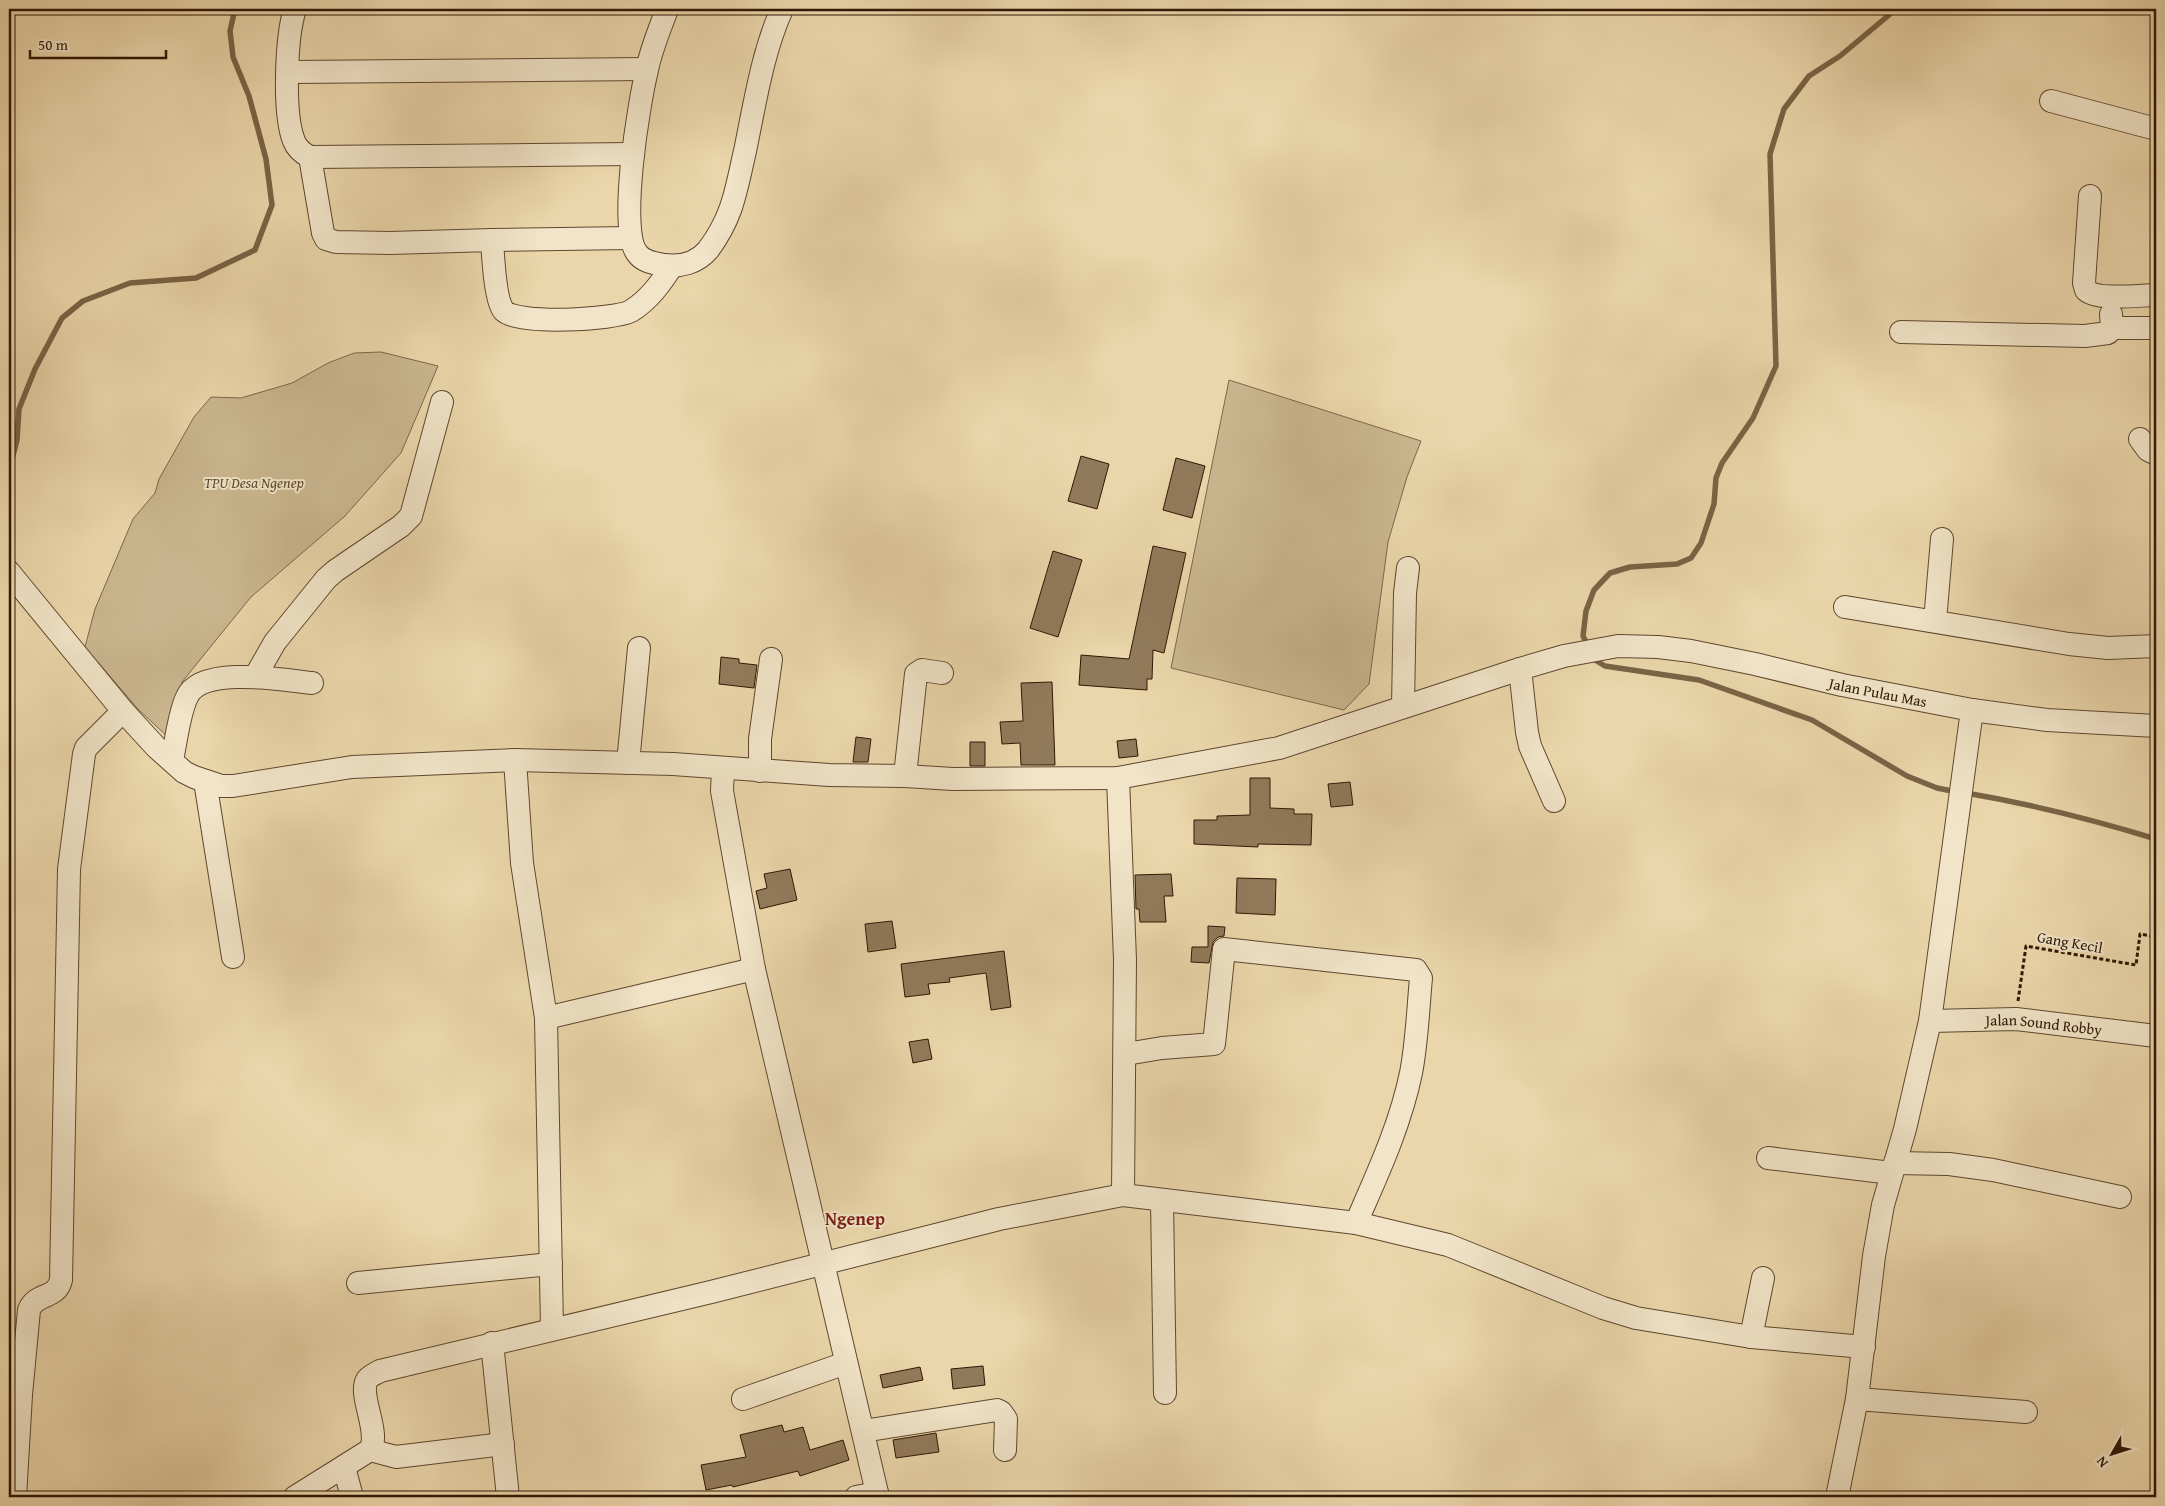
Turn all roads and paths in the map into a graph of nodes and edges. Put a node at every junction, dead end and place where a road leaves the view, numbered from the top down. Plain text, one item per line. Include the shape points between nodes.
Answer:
1 (295, 9) edge
2 (667, 9) edge
3 (782, 9) edge
4 (647, 69) junction
5 (288, 72) junction
6 (2051, 101) dead end
7 (2156, 129) edge
8 (633, 154) junction
9 (310, 157) junction
10 (2090, 196) dead end
11 (630, 238) junction
12 (492, 240) junction
13 (644, 260) junction
14 (672, 266) junction
15 (2156, 295) edge
16 (2111, 296) junction
17 (646, 299) junction
18 (2112, 328) junction
19 (2156, 328) edge
20 (1901, 332) dead end
21 (442, 402) dead end
22 (2140, 439) dead end
23 (2156, 454) edge
24 (1942, 539) dead end
25 (1408, 568) dead end
26 (9, 572) edge
27 (1845, 607) dead end
28 (1935, 621) junction
29 (2156, 646) edge
30 (639, 648) dead end
31 (771, 659) dead end
32 (1520, 669) junction
33 (942, 673) dead end
34 (255, 677) junction
35 (312, 682) dead end
36 (1403, 708) junction
37 (1972, 710) junction
38 (123, 711) junction
39 (2156, 726) edge
40 (172, 760) junction
41 (515, 760) junction
42 (628, 763) junction
43 (723, 769) junction
44 (760, 771) junction
45 (905, 776) junction
46 (1118, 778) junction
47 (205, 781) junction
48 (1554, 801) dead end
49 (2156, 937) edge
50 (232, 957) dead end
51 (754, 969) junction
52 (546, 1018) junction
53 (2016, 1019) junction
54 (1930, 1021) junction
55 (2156, 1036) edge
56 (1126, 1054) junction
57 (1768, 1158) dead end
58 (1893, 1168) junction
59 (1123, 1195) junction
60 (2120, 1197) dead end
61 (1162, 1200) junction
62 (1356, 1224) junction
63 (551, 1264) junction
64 (822, 1264) junction
65 (1763, 1278) dead end
66 (358, 1283) dead end
67 (552, 1329) junction
68 (1751, 1337) junction
69 (492, 1344) junction
70 (1864, 1347) junction
71 (846, 1363) junction
72 (1164, 1393) dead end
73 (15, 1395) edge
74 (743, 1399) dead end
75 (1857, 1399) junction
76 (2026, 1412) dead end
77 (863, 1431) junction
78 (503, 1444) junction
79 (370, 1450) junction
80 (1005, 1450) dead end
81 (12, 1456) edge
82 (344, 1467) junction
83 (870, 1496) edge
84 (15, 1497) edge
85 (295, 1497) edge
86 (352, 1497) edge
87 (508, 1497) edge
88 (1837, 1497) edge

1 - 5 street
2 - 4 street
3 - 14 street via 767,47 734,204 721,231 702,257
4 - 5 street
4 - 8 street
5 - 9 street via 291,130 298,148
6 - 7 street
8 - 9 street
8 - 11 street
9 - 12 street via 323,234 329,241
10 - 16 street via 2084,287 2091,294
11 - 12 street
11 - 13 street via 636,253
12 - 17 street via 499,300 504,311 518,319 610,317 625,314
13 - 14 street
13 - 17 street via 641,282
14 - 17 street
15 - 16 street
16 - 18 street
18 - 19 street
18 - 20 street via 2108,333 2085,336
21 - 34 street via 411,516 335,571 318,588 275,642
22 - 23 street via 2148,450
24 - 28 street
25 - 36 street via 1404,593
26 - 38 street, Jalan Pulau Mas
27 - 28 street
28 - 29 street via 2078,645 2108,648
30 - 42 street
31 - 44 street via 760,739
32 - 36 street, Jalan Pulau Mas
32 - 37 street, Jalan Pulau Mas via 1564,656 1618,646 1643,646 1684,650
32 - 48 street via 1530,746
33 - 45 street via 922,670 916,674
34 - 35 street
34 - 40 street via 220,678 200,684 190,692 186,697
36 - 46 street, Jalan Pulau Mas via 1279,748
37 - 39 street, Jalan Pulau Mas via 2047,720
37 - 54 street
38 - 40 street, Jalan Pulau Mas
38 - 73 street via 86,748 84,754 69,869 61,1280 55,1292 32,1303 29,1310
40 - 47 street, Jalan Pulau Mas via 184,772
41 - 42 street, Jalan Pulau Mas
41 - 47 street, Jalan Pulau Mas via 352,767 233,786
41 - 52 street via 522,863
42 - 43 street, Jalan Pulau Mas
43 - 44 street, Jalan Pulau Mas
43 - 51 street via 722,791
44 - 45 street, Jalan Pulau Mas
45 - 46 street, Jalan Pulau Mas via 953,779
46 - 56 street
47 - 50 street
49 - 53 path, Gang Kecil via 2140,934 2136,965 2026,946
51 - 52 street
51 - 64 street
52 - 63 street
53 - 54 street, Jalan Sound Robby
53 - 55 street, Jalan Sound Robby
54 - 58 street
56 - 59 street
56 - 62 street via 1214,1044 1224,949 1416,970 1420,978 1414,1057 1408,1085 1384,1161
57 - 58 street
58 - 60 street via 1949,1164
58 - 70 street via 1878,1233
59 - 61 street
59 - 64 street via 999,1219
61 - 62 street
61 - 72 street
62 - 68 street via 1448,1245 1617,1313
63 - 66 street
63 - 67 street
64 - 67 street
64 - 71 street
65 - 68 street
67 - 69 street
68 - 70 street
69 - 78 street
69 - 79 street via 380,1371 369,1377 365,1386 373,1435
70 - 75 street
71 - 74 street
71 - 77 street
73 - 81 street
75 - 76 street
75 - 88 street
77 - 80 street via 997,1410 1006,1419
77 - 83 street
78 - 79 street via 396,1457
78 - 87 street
79 - 82 street
81 - 84 street
82 - 85 street
82 - 86 street

